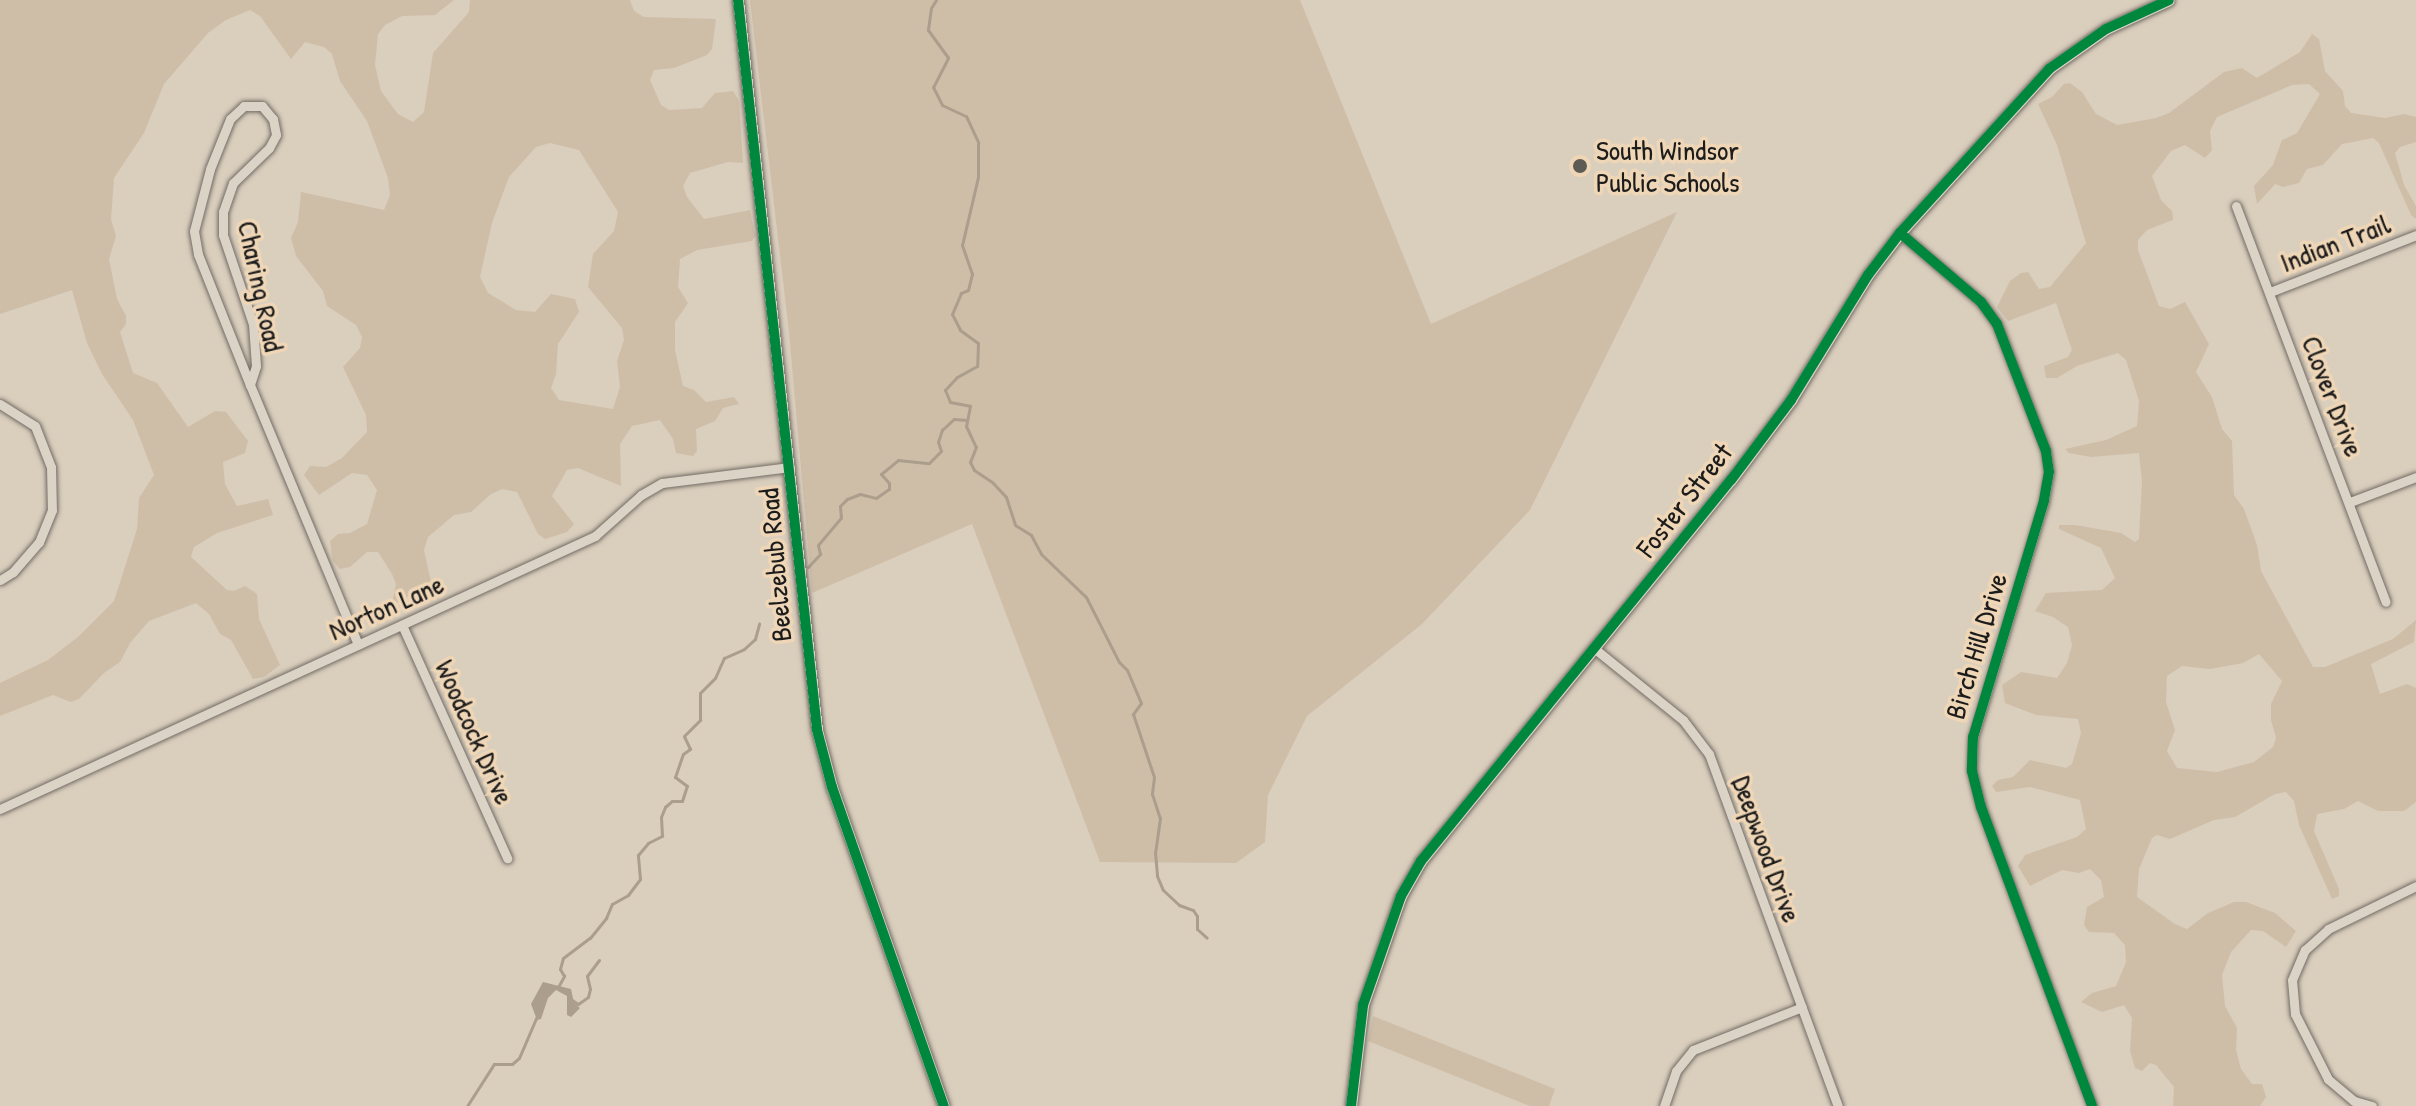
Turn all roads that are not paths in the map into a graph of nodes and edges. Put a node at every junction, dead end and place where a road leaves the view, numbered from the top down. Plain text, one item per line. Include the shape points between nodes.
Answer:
1 (738, 0) edge
2 (2169, 0) edge
3 (2236, 206) dead end
4 (1900, 233) junction
5 (2416, 235) edge
6 (2270, 292) junction
7 (250, 385) junction
8 (0, 404) edge
9 (790, 467) junction
10 (2416, 477) edge
11 (2350, 502) junction
12 (0, 580) edge
13 (2386, 602) dead end
14 (402, 625) junction
15 (358, 644) junction
16 (1595, 649) junction
17 (0, 809) edge
18 (507, 858) dead end
19 (2416, 886) edge
20 (1802, 1007) junction
21 (944, 1106) edge
22 (1351, 1106) edge
23 (1664, 1106) edge
24 (1838, 1106) edge
25 (2092, 1106) edge
26 (2372, 1106) edge

1 - 9 street, Beelzebub Road
2 - 4 street, Foster Street via 2106,29 2049,69
3 - 6 street, Clover Drive
4 - 16 street, Foster Street via 1791,400
4 - 25 street, Birch Hill Drive via 1981,302 1997,324 2046,451 2044,501 1973,737 1972,771
5 - 6 street, Indian Trail
6 - 11 street, Clover Drive
7 - 7 street, Charing Road via 256,366 253,324 223,235 223,212 233,183 276,135 273,119 262,106 244,106 230,119 205,181 194,231 198,254
7 - 15 street, Charing Road
8 - 12 street via 35,426 51,467 52,510 39,542
9 - 14 street, Norton Lane via 662,483 595,536
9 - 21 street, Beelzebub Road via 817,730 832,787
10 - 11 street
11 - 13 street, Clover Drive
14 - 15 street, Norton Lane
14 - 18 street, Woodcock Drive
15 - 17 street, Norton Lane
16 - 20 street, Deepwood Drive via 1683,720 1709,754
16 - 22 street, Foster Street via 1443,832 1401,896 1363,1005
19 - 26 street via 2328,929 2305,950 2292,980 2295,1014 2328,1079 2354,1101
20 - 23 street via 1693,1050 1676,1071
20 - 24 street, Deepwood Drive

